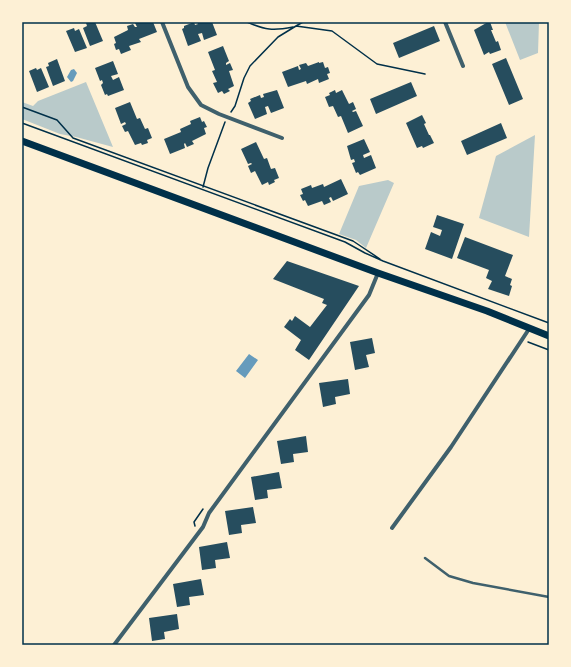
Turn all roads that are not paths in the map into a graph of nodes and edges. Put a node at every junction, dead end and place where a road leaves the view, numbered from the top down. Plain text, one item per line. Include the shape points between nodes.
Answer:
1 (162, 22) edge
2 (445, 22) edge
3 (463, 66) dead end
4 (282, 138) dead end
5 (22, 141) edge
6 (378, 273) junction
7 (529, 328) junction
8 (549, 336) edge
9 (392, 528) dead end
10 (425, 558) dead end
11 (549, 597) edge
12 (114, 645) edge

1 - 4 street via 188,87 201,105
2 - 3 street
5 - 6 main road
6 - 7 main road
6 - 12 street via 369,295 209,513 203,527
7 - 8 main road
7 - 9 street via 451,447
10 - 11 lane via 450,576 473,583

